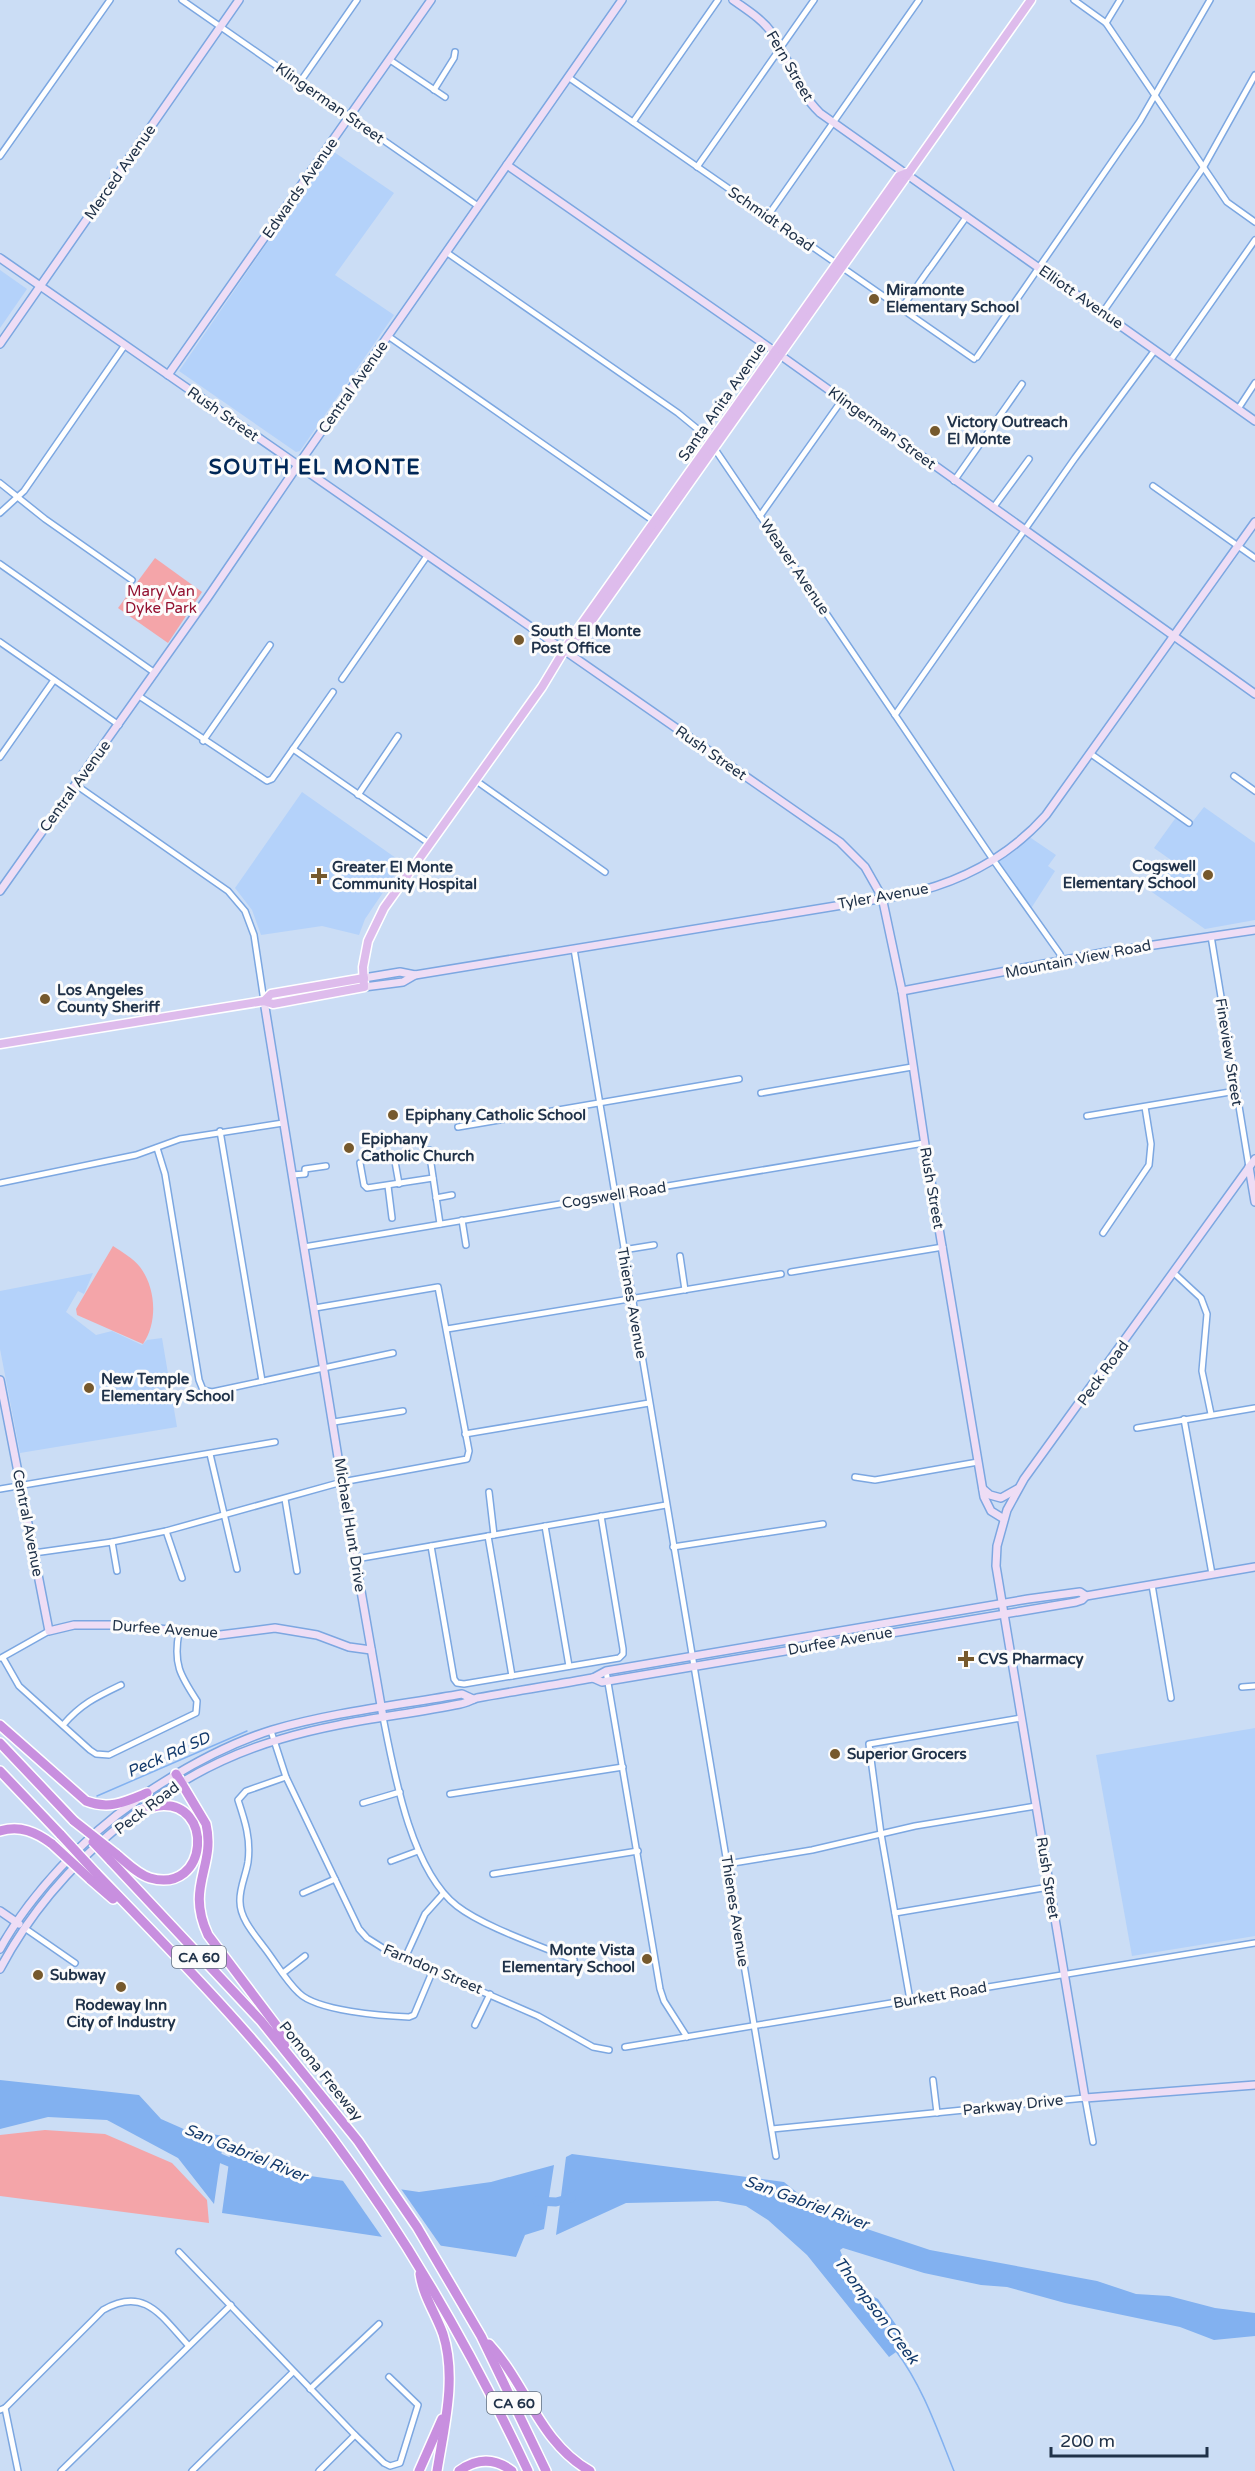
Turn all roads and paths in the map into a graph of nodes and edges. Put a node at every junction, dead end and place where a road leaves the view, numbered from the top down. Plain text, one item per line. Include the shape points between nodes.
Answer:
1 (110, 0) edge
2 (182, 0) edge
3 (239, 0) edge
4 (357, 0) edge
5 (431, 0) edge
6 (622, 0) edge
7 (718, 0) edge
8 (733, 0) edge
9 (814, 0) edge
10 (919, 0) edge
11 (1030, 0) edge
12 (1074, 0) edge
13 (1120, 0) edge
14 (1210, 0) edge
15 (1106, 23) junction
16 (220, 26) junction
17 (780, 48) junction
18 (455, 52) dead end
19 (390, 60) junction
20 (1255, 75) edge
21 (568, 77) junction
22 (300, 82) junction
23 (434, 90) junction
24 (1156, 96) junction
25 (446, 97) dead end
26 (349, 118) junction
27 (633, 122) junction
28 (834, 122) junction
29 (0, 156) edge
30 (507, 165) junction
31 (697, 167) junction
32 (1203, 168) junction
33 (907, 173) junction
34 (478, 206) junction
35 (967, 216) junction
36 (767, 217) junction
37 (1255, 222) edge
38 (1255, 240) edge
39 (446, 252) junction
40 (0, 258) edge
41 (839, 267) junction
42 (1038, 267) junction
43 (40, 286) junction
44 (902, 309) junction
45 (1103, 312) junction
46 (388, 336) junction
47 (0, 344) edge
48 (125, 345) junction
49 (1155, 350) junction
50 (777, 353) junction
51 (1170, 361) junction
52 (168, 375) junction
53 (1255, 383) edge
54 (1023, 384) dead end
55 (842, 400) junction
56 (1238, 409) junction
57 (1255, 421) edge
58 (712, 445) junction
59 (1029, 459) dead end
60 (298, 465) junction
61 (954, 481) junction
62 (0, 483) edge
63 (1153, 486) dead end
64 (18, 498) junction
65 (993, 508) junction
66 (0, 513) edge
67 (760, 516) junction
68 (1255, 522) edge
69 (657, 523) junction
70 (1026, 531) junction
71 (1238, 546) junction
72 (427, 556) junction
73 (1255, 558) edge
74 (0, 564) edge
75 (132, 580) dead end
76 (1174, 636) junction
77 (0, 642) edge
78 (270, 645) dead end
79 (565, 652) junction
80 (155, 673) junction
81 (342, 679) dead end
82 (54, 680) junction
83 (333, 692) dead end
84 (1255, 694) edge
85 (139, 696) junction
86 (895, 715) junction
87 (119, 725) junction
88 (398, 736) dead end
89 (203, 741) junction
90 (293, 749) junction
91 (1091, 754) junction
92 (0, 758) edge
93 (1234, 776) dead end
94 (475, 780) junction
95 (76, 785) junction
96 (1255, 791) edge
97 (358, 795) junction
98 (1189, 823) dead end
99 (430, 844) junction
100 (994, 861) junction
101 (605, 872) dead end
102 (1, 888) edge
103 (882, 897) junction
104 (1255, 930) edge
105 (1211, 936) junction
106 (574, 949) junction
107 (1062, 962) junction
108 (364, 982) junction
109 (902, 991) junction
110 (264, 1001) junction
111 (0, 1044) edge
112 (912, 1067) junction
113 (739, 1080) dead end
114 (1236, 1091) junction
115 (761, 1093) dead end
116 (599, 1104) junction
117 (1144, 1107) junction
118 (1087, 1116) dead end
119 (283, 1123) junction
120 (458, 1126) dead end
121 (220, 1131) junction
122 (924, 1143) junction
123 (156, 1148) junction
124 (429, 1150) dead end
125 (394, 1156) dead end
126 (1255, 1158) edge
127 (360, 1163) dead end
128 (326, 1166) dead end
129 (1249, 1167) junction
130 (292, 1175) junction
131 (433, 1178) junction
132 (0, 1183) edge
133 (399, 1184) junction
134 (387, 1186) junction
135 (452, 1195) dead end
136 (614, 1195) junction
137 (436, 1198) junction
138 (1255, 1202) edge
139 (392, 1218) dead end
140 (462, 1220) junction
141 (440, 1224) junction
142 (1103, 1233) dead end
143 (466, 1245) dead end
144 (654, 1245) dead end
145 (304, 1247) junction
146 (943, 1247) junction
147 (623, 1250) junction
148 (680, 1256) dead end
149 (791, 1272) dead end
150 (1174, 1273) junction
151 (781, 1274) dead end
152 (685, 1290) junction
153 (632, 1298) junction
154 (315, 1308) junction
155 (447, 1329) junction
156 (393, 1353) dead end
157 (325, 1367) junction
158 (0, 1380) edge
159 (262, 1381) junction
160 (648, 1403) junction
161 (1255, 1408) edge
162 (403, 1411) dead end
163 (1211, 1414) junction
164 (1184, 1419) junction
165 (334, 1422) junction
166 (1137, 1428) dead end
167 (465, 1434) junction
168 (275, 1442) dead end
169 (210, 1454) junction
170 (978, 1462) junction
171 (855, 1477) dead end
172 (342, 1482) junction
173 (21, 1485) junction
174 (1019, 1488) junction
175 (0, 1489) edge
176 (983, 1489) junction
177 (489, 1492) dead end
178 (285, 1499) junction
179 (666, 1505) junction
180 (224, 1516) junction
181 (601, 1516) junction
182 (1004, 1519) junction
183 (824, 1524) dead end
184 (545, 1526) junction
185 (166, 1531) junction
186 (491, 1536) junction
187 (112, 1542) junction
188 (431, 1546) junction
189 (673, 1547) junction
190 (34, 1553) junction
191 (356, 1560) junction
192 (1255, 1567) edge
193 (237, 1569) dead end
194 (117, 1571) dead end
195 (297, 1571) dead end
196 (1212, 1574) junction
197 (182, 1578) dead end
198 (1152, 1585) junction
199 (1086, 1596) junction
200 (1002, 1603) junction
201 (1004, 1613) junction
202 (49, 1631) junction
203 (179, 1632) junction
204 (371, 1650) junction
205 (691, 1657) junction
206 (1, 1658) edge
207 (568, 1666) junction
208 (693, 1666) junction
209 (606, 1671) junction
210 (512, 1676) junction
211 (593, 1678) junction
212 (608, 1681) junction
213 (121, 1685) dead end
214 (1255, 1686) edge
215 (1242, 1688) dead end
216 (1171, 1698) dead end
217 (473, 1699) junction
218 (382, 1708) junction
219 (383, 1717) junction
220 (1021, 1718) junction
221 (0, 1725) edge
222 (63, 1725) junction
223 (271, 1731) junction
224 (276, 1740) junction
225 (0, 1743) edge
226 (623, 1767) junction
227 (0, 1771) edge
228 (286, 1777) junction
229 (179, 1778) junction
230 (400, 1792) junction
231 (147, 1793) junction
232 (450, 1794) dead end
233 (363, 1803) dead end
234 (1036, 1806) junction
235 (140, 1811) junction
236 (0, 1831) edge
237 (881, 1834) junction
238 (418, 1851) junction
239 (638, 1851) junction
240 (113, 1857) junction
241 (391, 1861) dead end
242 (728, 1864) junction
243 (493, 1874) dead end
244 (93, 1876) junction
245 (335, 1879) junction
246 (1049, 1887) junction
247 (303, 1893) dead end
248 (443, 1894) junction
249 (0, 1911) edge
250 (895, 1913) junction
251 (17, 1923) junction
252 (26, 1929) junction
253 (1255, 1943) edge
254 (0, 1949) edge
255 (305, 1956) dead end
256 (405, 1958) junction
257 (574, 1960) dead end
258 (75, 1963) dead end
259 (0, 1969) edge
260 (433, 1970) junction
261 (284, 1973) junction
262 (1064, 1974) junction
263 (489, 1994) junction
264 (910, 2000) junction
265 (475, 2025) dead end
266 (754, 2025) junction
267 (687, 2037) junction
268 (625, 2047) dead end
269 (609, 2050) dead end
270 (290, 2054) junction
271 (933, 2080) dead end
272 (1255, 2085) edge
273 (1085, 2098) junction
274 (937, 2113) junction
275 (772, 2129) junction
276 (1093, 2142) dead end
277 (776, 2156) dead end
278 (179, 2252) dead end
279 (418, 2266) junction
280 (231, 2305) junction
281 (379, 2324) dead end
282 (480, 2333) junction
283 (188, 2345) junction
284 (293, 2372) junction
285 (389, 2377) dead end
286 (310, 2389) junction
287 (447, 2402) junction
288 (2, 2409) edge
289 (355, 2435) junction
290 (18, 2471) edge
291 (61, 2471) edge
292 (192, 2471) edge
293 (319, 2471) edge
294 (419, 2471) edge
295 (437, 2471) edge
296 (459, 2471) edge
297 (512, 2471) edge
298 (528, 2471) edge
299 (546, 2471) edge
300 (590, 2471) edge

1 - 29 street
2 - 16 street, Klingerman Street
3 - 16 street, Merced Avenue
4 - 22 street
5 - 19 street, Edwards Avenue
6 - 21 street, Central Avenue
7 - 27 street
8 - 17 street, Fern Street via 765,24
9 - 17 street
10 - 28 street
11 - 33 main road, Santa Anita Avenue
12 - 15 street
13 - 15 street
14 - 24 street
15 - 24 street
16 - 22 street, Klingerman Street
16 - 43 street, Merced Avenue
17 - 28 street, Fern Street via 802,93
17 - 31 street
18 - 23 street
19 - 23 street
19 - 26 street, Edwards Avenue
20 - 32 street
21 - 27 street, Schmidt Road
21 - 30 street, Central Avenue
22 - 26 street, Klingerman Street
23 - 25 street
24 - 32 street
24 - 42 street
26 - 34 street, Klingerman Street
26 - 52 street, Edwards Avenue
27 - 31 street, Schmidt Road
28 - 33 street, Fern Street
28 - 36 street
30 - 34 street, Central Avenue
30 - 50 street, Klingerman Street
31 - 36 street, Schmidt Road
32 - 37 street via 1227,202
32 - 45 street
33 - 35 street, Elliott Avenue
33 - 41 main road, Santa Anita Avenue via 899,176
34 - 39 street, Central Avenue
35 - 42 street, Elliott Avenue
35 - 44 street
36 - 41 street, Schmidt Road
38 - 51 street
39 - 46 street, Central Avenue
39 - 58 street, Weaver Avenue via 682,415
40 - 43 street, Rush Street
41 - 44 street, Schmidt Road
41 - 50 main road, Santa Anita Avenue
42 - 44 street, Schmidt Road via 976,358
42 - 45 street, Elliott Avenue
43 - 47 street, Merced Avenue
43 - 48 street, Rush Street
45 - 49 street, Elliott Avenue
46 - 60 street, Central Avenue
46 - 69 street
48 - 52 street, Rush Street
48 - 64 street
49 - 51 street, Elliott Avenue
49 - 70 street
50 - 55 street, Klingerman Street
50 - 58 main road, Santa Anita Avenue
51 - 56 street, Elliott Avenue
52 - 60 street, Rush Street
53 - 56 street
54 - 61 street
55 - 61 street, Klingerman Street
55 - 67 street
56 - 57 street, Elliott Avenue
58 - 67 street, Weaver Avenue
58 - 69 main road, Santa Anita Avenue
59 - 65 street
60 - 72 street, Rush Street
60 - 80 street, Central Avenue
61 - 65 street, Klingerman Street
62 - 64 street
63 - 71 street
64 - 66 street
64 - 75 street
65 - 70 street, Klingerman Street
67 - 86 street, Weaver Avenue
68 - 71 street, Tyler Avenue
69 - 79 main road, Santa Anita Avenue
70 - 76 street, Klingerman Street
70 - 86 street
71 - 73 street
71 - 76 street, Tyler Avenue
72 - 79 street, Rush Street
72 - 81 street
74 - 80 street
76 - 84 street, Klingerman Street
76 - 91 street, Tyler Avenue
77 - 82 street
78 - 89 street
79 - 94 main road, Santa Anita Avenue
79 - 103 street, Rush Street via 840,842 866,867
80 - 85 street, Central Avenue
82 - 87 street
82 - 92 street
83 - 90 street
85 - 87 street, Central Avenue
85 - 89 street
86 - 100 street, Weaver Avenue
87 - 95 street, Central Avenue
88 - 97 street
89 - 90 street via 267,781
90 - 97 street
91 - 98 street
91 - 100 street, Tyler Avenue via 1032,831
93 - 96 street
94 - 99 main road, Santa Anita Avenue
94 - 101 street
95 - 102 street, Central Avenue
95 - 110 street via 228,891 245,911 254,935
97 - 99 street
99 - 108 main road, Santa Anita Avenue via 375,924 363,967
100 - 103 street, Tyler Avenue via 940,886
100 - 107 street, Weaver Avenue
103 - 106 street, Tyler Avenue
103 - 109 street, Rush Street
104 - 105 street, Mountain View Road
105 - 107 street, Mountain View Road
105 - 114 street, Fineview Street
106 - 108 street, Tyler Avenue via 415,975 400,972
106 - 116 street, Thienes Avenue
107 - 109 street, Mountain View Road
108 - 110 main road via 271,994
109 - 112 street, Rush Street
110 - 111 main road
110 - 119 street, Michael Hunt Drive
112 - 115 street
112 - 122 street, Rush Street
113 - 116 street
114 - 117 street
114 - 129 street, Fineview Street
116 - 120 street
116 - 136 street, Thienes Avenue
117 - 118 street
117 - 142 street via 1151,1144 1149,1165
119 - 121 street
119 - 130 street, Michael Hunt Drive
121 - 123 street
121 - 159 street
122 - 136 street, Cogswell Road
122 - 146 street, Rush Street
123 - 132 street
123 - 159 street via 165,1174 203,1390 212,1392
124 - 131 street
125 - 133 street
126 - 129 street, Peck Road
127 - 134 street via 363,1185
128 - 130 street
129 - 138 street, Fineview Street
129 - 150 street, Peck Road
130 - 145 street, Michael Hunt Drive
131 - 133 street
131 - 137 street
133 - 134 street
134 - 139 street
135 - 137 street
136 - 140 street, Cogswell Road
136 - 147 street, Thienes Avenue
137 - 141 street
140 - 141 street, Cogswell Road
140 - 143 street
141 - 145 street, Cogswell Road
144 - 147 street
145 - 154 street, Michael Hunt Drive
146 - 149 street
146 - 170 street, Rush Street
147 - 153 street, Thienes Avenue
148 - 152 street
150 - 163 street via 1201,1298 1207,1314 1202,1371
150 - 174 street, Peck Road
151 - 152 street
152 - 153 street
153 - 155 street
153 - 160 street, Thienes Avenue
154 - 155 street via 438,1287
154 - 157 street, Michael Hunt Drive
155 - 167 street
156 - 157 street
157 - 159 street
157 - 165 street, Michael Hunt Drive
158 - 173 street, Central Avenue
160 - 167 street
160 - 179 street, Thienes Avenue
161 - 163 street
162 - 165 street
163 - 164 street
164 - 166 street
164 - 196 street
165 - 172 street, Michael Hunt Drive
167 - 172 street via 467,1459
168 - 169 street
169 - 173 street
169 - 180 street
170 - 171 street via 875,1480
170 - 176 street, Rush Street
172 - 178 street
172 - 191 street, Michael Hunt Drive
173 - 175 street
173 - 190 street, Central Avenue
174 - 176 street via 1001,1498
174 - 182 street, Peck Road
176 - 182 street, Rush Street via 991,1511
177 - 186 street
178 - 180 street
178 - 195 street
179 - 181 street
179 - 189 street, Thienes Avenue
180 - 185 street
180 - 193 street
181 - 184 street
181 - 207 street via 623,1654 619,1658
182 - 200 street, Peck Road via 996,1558
183 - 189 street
184 - 186 street
184 - 207 street
185 - 187 street
185 - 197 street
186 - 188 street
186 - 210 street
187 - 190 street
187 - 194 street
188 - 191 street
188 - 210 street via 454,1679 464,1684
189 - 205 street, Thienes Avenue
190 - 202 street, Central Avenue
191 - 204 street, Michael Hunt Drive
192 - 196 street, Durfee Avenue
196 - 198 street, Durfee Avenue
198 - 199 street, Durfee Avenue
198 - 216 street
199 - 200 street, Durfee Avenue via 1080,1592
199 - 201 street, Durfee Avenue via 1076,1602
200 - 201 street, Peck Road
200 - 205 street, Durfee Avenue
201 - 208 street, Durfee Avenue
201 - 220 street, Rush Street
202 - 203 street, Durfee Avenue via 74,1625 118,1625
202 - 206 street, Durfee Avenue
203 - 204 street, Durfee Avenue via 219,1635 275,1628
203 - 222 street via 175,1658 197,1701 198,1709 193,1716 109,1755 96,1754
204 - 218 street, Michael Hunt Drive
205 - 208 street, Thienes Avenue
205 - 209 street, Durfee Avenue
206 - 222 street via 19,1686
207 - 210 street
208 - 212 street, Durfee Avenue
208 - 242 street, Thienes Avenue
209 - 211 street, Durfee Avenue
209 - 212 street
211 - 212 street, Durfee Avenue
211 - 217 street, Durfee Avenue
212 - 226 street
213 - 222 street via 89,1700
214 - 215 street
217 - 218 street, Durfee Avenue via 462,1694
217 - 219 street, Durfee Avenue
218 - 219 street, Michael Hunt Drive
218 - 223 street, Peck Road
219 - 224 street, Peck Road
219 - 230 street, Michael Hunt Drive
220 - 234 street, Rush Street
220 - 237 street via 869,1744
221 - 231 highway via 86,1801 115,1806
223 - 224 street, Farndon Street
223 - 229 street, Peck Road via 228,1747
224 - 228 street, Farndon Street
224 - 229 street, Peck Road
225 - 240 highway, Pomona Freeway / CA 60, bridge
226 - 232 street
226 - 239 street
227 - 244 highway, CA 60, bridge via 61,1835
228 - 245 street, Farndon Street
228 - 261 street via 246,1791 238,1800 249,1845 240,1895 241,1912
229 - 231 street, Peck Road
229 - 235 street, Peck Road
229 - 270 highway via 206,1824 209,1841 198,1893 203,1924 276,2025
230 - 233 street
230 - 238 street, Michael Hunt Drive
231 - 251 street, Peck Road via 83,1844
234 - 237 street
234 - 246 street, Rush Street
235 - 240 highway via 165,1806 183,1813 196,1827 199,1837 196,1860 177,1877 152,1879
235 - 252 street, Peck Road via 58,1886
236 - 244 highway, bridge via 30,1831
237 - 242 street
237 - 250 street
238 - 241 street
238 - 248 street, Michael Hunt Drive
239 - 243 street
239 - 267 street via 660,1989
240 - 270 highway, Pomona Freeway / CA 60
242 - 266 street, Thienes Avenue
244 - 279 highway, CA 60 via 162,1941 253,2041 356,2171
245 - 247 street
245 - 256 street, Farndon Street via 366,1938
246 - 250 street
246 - 262 street, Rush Street
248 - 256 street via 425,1914
248 - 257 street, Michael Hunt Drive via 476,1918
249 - 251 street
250 - 264 street
251 - 252 street
251 - 254 street, Peck Road
252 - 258 street
252 - 259 street, Peck Road
253 - 262 street, Burkett Road
255 - 261 street
256 - 260 street, Farndon Street
260 - 261 street via 414,2015 409,2017 315,2004 298,1993
260 - 263 street, Farndon Street
262 - 264 street, Burkett Road
262 - 273 street, Rush Street
263 - 265 street
263 - 269 street, Farndon Street via 593,2047
264 - 266 street, Burkett Road
266 - 267 street, Burkett Road
266 - 275 street, Thienes Avenue
267 - 268 street, Burkett Road
270 - 282 highway, Pomona Freeway / CA 60 via 390,2187
271 - 274 street
272 - 273 street, Parkway Drive
273 - 274 street, Parkway Drive
273 - 276 street, Rush Street
274 - 275 street, Parkway Drive
275 - 277 street, Thienes Avenue
278 - 280 street
279 - 287 highway via 422,2287 443,2337 449,2367
279 - 298 highway, CA 60 via 464,2341
280 - 283 street
280 - 284 street
281 - 286 street
282 - 299 highway, Pomona Freeway / CA 60
282 - 300 highway via 501,2357 550,2437
283 - 288 street via 154,2309 130,2300 118,2301 103,2310
283 - 291 street
284 - 286 street
284 - 292 street
285 - 289 street via 417,2405 400,2463 384,2463
286 - 289 street
287 - 294 highway
287 - 295 highway
288 - 290 street
289 - 293 street
296 - 297 highway via 469,2464 489,2461

